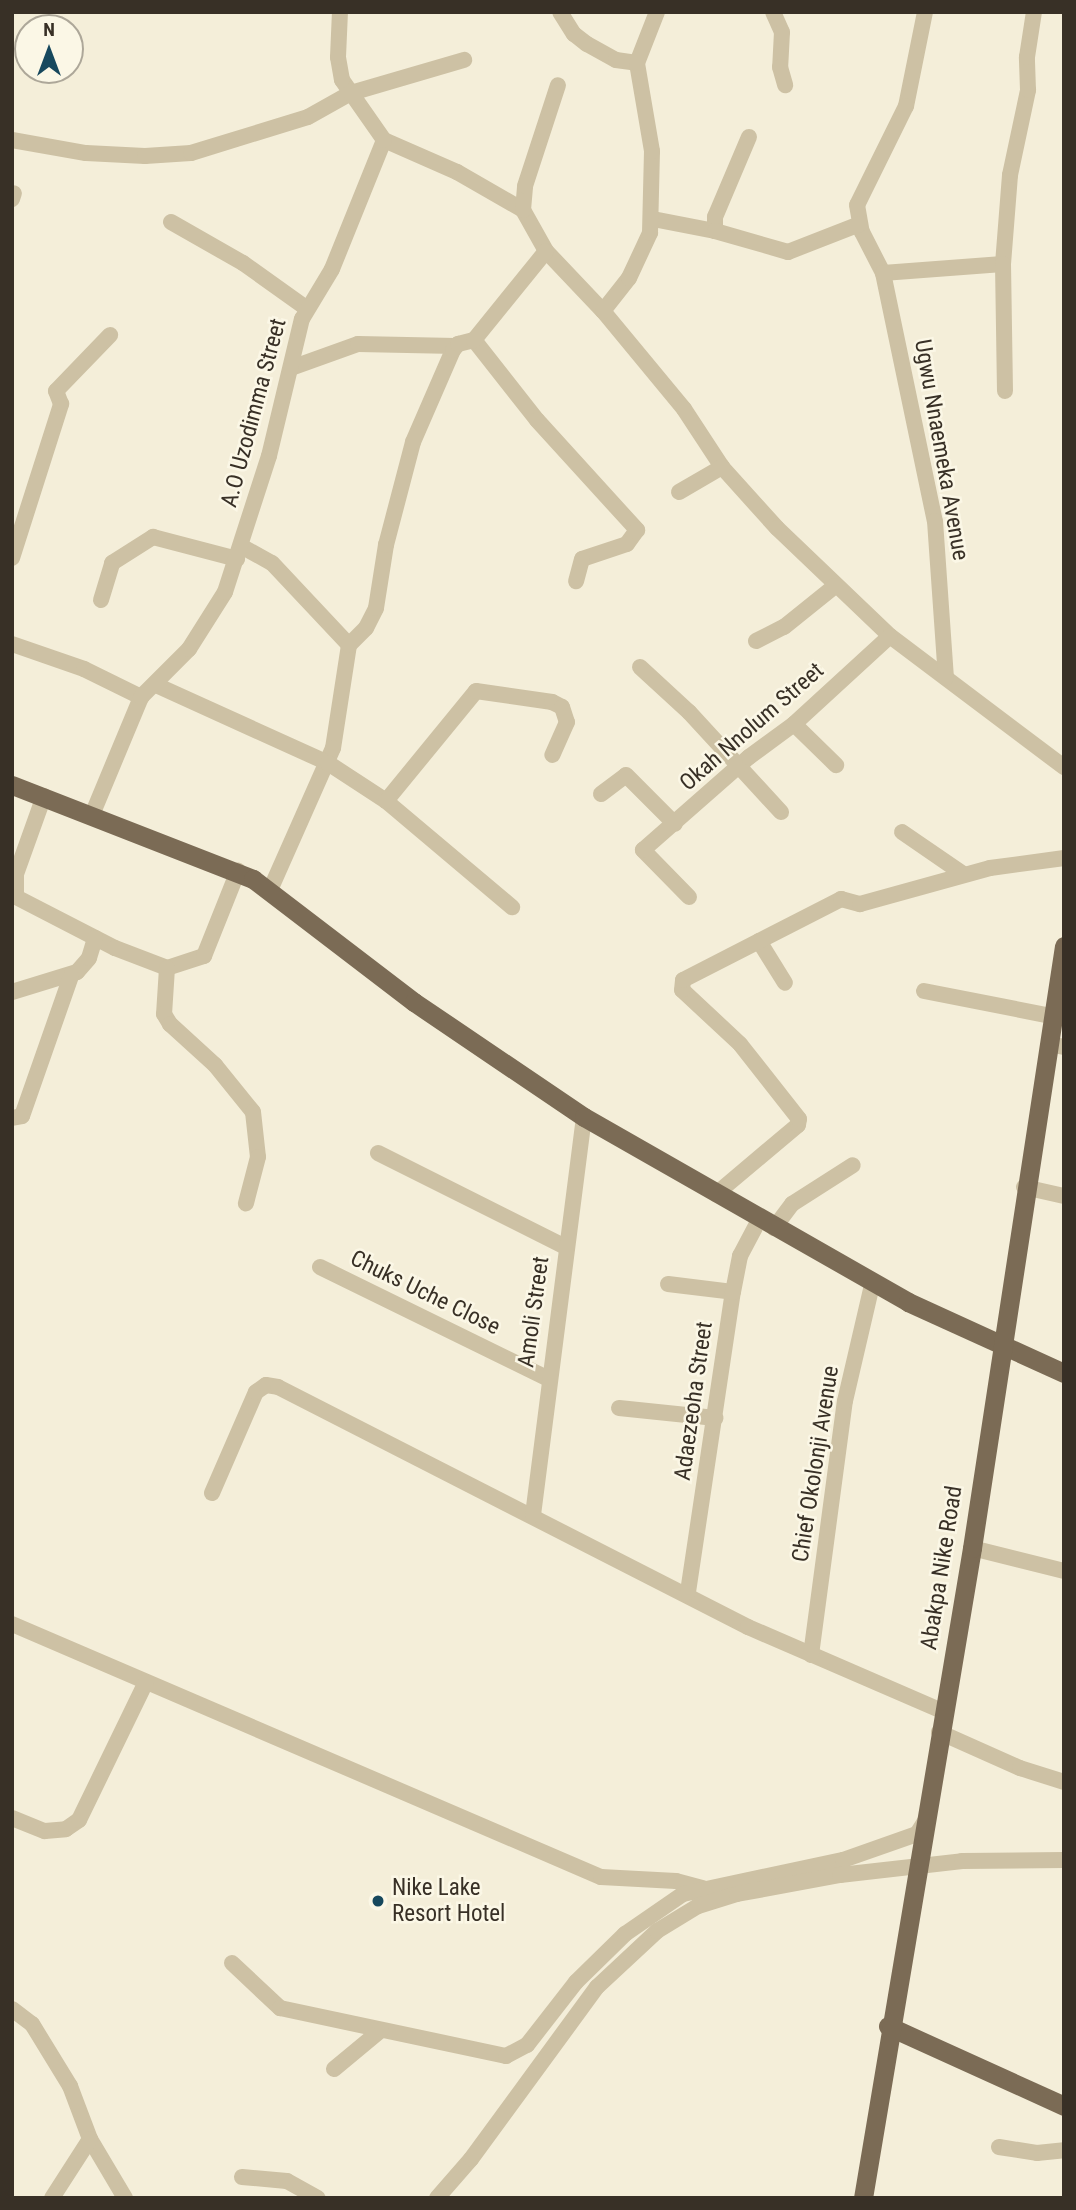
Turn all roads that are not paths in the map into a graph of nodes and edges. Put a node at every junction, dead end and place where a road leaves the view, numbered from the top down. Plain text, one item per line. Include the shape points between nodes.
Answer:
1 (340, 12) edge
2 (560, 12) edge
3 (657, 12) edge
4 (773, 12) edge
5 (925, 12) edge
6 (1034, 12) edge
7 (464, 60) dead end
8 (638, 62) junction
9 (558, 85) dead end
10 (785, 85) dead end
11 (351, 93) junction
12 (749, 137) dead end
13 (12, 140) edge
14 (384, 140) junction
15 (523, 210) junction
16 (653, 219) junction
17 (171, 222) dead end
18 (860, 224) junction
19 (715, 231) junction
20 (546, 251) junction
21 (1003, 264) junction
22 (883, 273) junction
23 (306, 308) junction
24 (603, 311) junction
25 (110, 335) dead end
26 (474, 340) junction
27 (456, 346) junction
28 (291, 368) junction
29 (1005, 391) dead end
30 (723, 467) junction
31 (679, 492) dead end
32 (239, 552) junction
33 (12, 558) edge
34 (576, 581) dead end
35 (835, 586) junction
36 (101, 600) dead end
37 (890, 636) junction
38 (756, 641) dead end
39 (12, 644) edge
40 (349, 645) junction
41 (639, 667) dead end
42 (946, 678) junction
43 (156, 685) junction
44 (141, 697) junction
45 (794, 724) junction
46 (552, 755) dead end
47 (328, 763) junction
48 (836, 765) dead end
49 (737, 767) junction
50 (1064, 767) edge
51 (12, 785) edge
52 (601, 794) dead end
53 (44, 796) junction
54 (386, 801) junction
55 (781, 812) dead end
56 (92, 815) junction
57 (675, 824) junction
58 (902, 832) dead end
59 (1064, 859) edge
60 (238, 871) junction
61 (963, 874) junction
62 (270, 890) junction
63 (689, 897) dead end
64 (14, 900) edge
65 (512, 907) dead end
66 (95, 938) junction
67 (759, 941) junction
68 (1064, 946) edge
69 (167, 968) junction
70 (71, 976) junction
71 (785, 983) dead end
72 (924, 991) dead end
73 (12, 992) edge
74 (1052, 1016) junction
75 (1056, 1045) edge
76 (584, 1117) junction
77 (12, 1118) edge
78 (377, 1153) dead end
79 (853, 1165) dead end
80 (1024, 1188) junction
81 (716, 1194) junction
82 (1064, 1196) edge
83 (246, 1203) dead end
84 (766, 1224) junction
85 (566, 1247) junction
86 (320, 1266) dead end
87 (873, 1281) junction
88 (668, 1284) dead end
89 (733, 1292) junction
90 (1000, 1343) junction
91 (1064, 1373) edge
92 (547, 1378) junction
93 (620, 1408) dead end
94 (715, 1418) junction
95 (212, 1493) dead end
96 (533, 1515) junction
97 (972, 1548) junction
98 (1064, 1571) edge
99 (688, 1592) junction
100 (12, 1624) edge
101 (811, 1655) junction
102 (146, 1682) junction
103 (943, 1712) junction
104 (939, 1732) junction
105 (1064, 1782) edge
106 (12, 1818) edge
107 (1064, 1860) edge
108 (919, 1867) junction
109 (712, 1890) junction
110 (232, 1963) dead end
111 (12, 2009) edge
112 (888, 2026) junction
113 (381, 2030) junction
114 (334, 2068) dead end
115 (1064, 2106) edge
116 (90, 2139) junction
117 (999, 2147) dead end
118 (1064, 2150) edge
119 (242, 2177) dead end
120 (52, 2198) edge
121 (125, 2198) edge
122 (318, 2198) edge
123 (437, 2198) edge
124 (863, 2198) edge

1 - 11 street via 338,57 342,80
2 - 8 street via 587,44 616,60
3 - 8 street
4 - 10 street via 782,32 780,68
5 - 18 street via 906,106 888,148 861,190 857,205
6 - 21 street via 1027,57 1028,90 1010,175
7 - 11 street
8 - 16 street via 652,151
9 - 15 street via 525,186
11 - 13 street via 308,117 191,153 86,153
11 - 14 street
12 - 19 street via 715,217
14 - 15 street via 457,172
14 - 23 street, A.O Uzodimma Street via 332,270
15 - 20 street
16 - 19 street
16 - 24 street via 629,278
17 - 23 street via 243,263
18 - 19 street via 788,252
18 - 22 street, Ugwu Nnaemeka Avenue
20 - 24 street
20 - 26 street
21 - 22 street
21 - 29 street
22 - 42 street, Ugwu Nnaemeka Avenue via 935,521
23 - 28 street, A.O Uzodimma Street
24 - 30 street via 684,409
25 - 33 street via 56,391 61,404
26 - 27 street
26 - 34 street via 537,420 638,530 627,544 582,559
27 - 28 street via 358,344
27 - 40 street via 413,442 386,545 376,608 366,628
28 - 32 street, A.O Uzodimma Street
30 - 31 street
30 - 35 street
32 - 36 street via 153,537 112,563
32 - 40 street via 272,563
32 - 43 street, A.O Uzodimma Street via 207,625
35 - 37 street
35 - 38 street via 784,627
37 - 42 street
37 - 45 street, Okah Nnolum Street
39 - 44 street via 84,669
40 - 47 street
41 - 49 street via 689,712
42 - 50 street
43 - 44 street, A.O Uzodimma Street
43 - 47 street
44 - 56 street, A.O Uzodimma Street
45 - 48 street
45 - 49 street, Okah Nnolum Street
46 - 54 street via 567,722 562,707 477,691
47 - 54 street
47 - 62 street
49 - 55 street
49 - 57 street, Okah Nnolum Street
51 - 53 main road
52 - 57 street via 626,775 636,780
53 - 56 main road
53 - 64 street via 16,874
54 - 65 street
56 - 60 main road
57 - 63 street, Okah Nnolum Street via 643,850
58 - 61 street
59 - 61 street
60 - 62 main road
60 - 69 street via 204,956
61 - 67 street via 860,904 842,899
62 - 76 main road via 414,1002
64 - 66 street
66 - 69 street
66 - 70 street via 86,962
67 - 71 street
67 - 81 street via 680,984 740,1044 799,1119 798,1125
68 - 74 main road, Abakpa Nike Road
69 - 83 street via 164,1014 253,1112 258,1157
70 - 73 street
70 - 77 street via 22,1116
72 - 74 street
74 - 75 main road, Abakpa Nike Road
75 - 80 main road, Abakpa Nike Road
76 - 81 main road
76 - 85 street, Amoli Street
78 - 85 street
79 - 84 street, Adaezeoha Street
80 - 82 street
80 - 90 main road, Abakpa Nike Road
81 - 84 main road
84 - 87 main road
84 - 89 street, Adaezeoha Street via 740,1256
85 - 92 street, Amoli Street
86 - 92 street, Chuks Uche Close
87 - 90 main road
87 - 101 street, Chief Okolonji Avenue via 845,1401
88 - 89 street
89 - 94 street, Adaezeoha Street
90 - 91 main road
90 - 97 main road, Abakpa Nike Road
92 - 96 street, Amoli Street
93 - 94 street
94 - 99 street, Adaezeoha Street
95 - 96 street via 256,1392 266,1385 419,1456 502,1505
96 - 99 street
97 - 98 street
97 - 103 main road, Abakpa Nike Road
99 - 101 street via 748,1627
100 - 102 street
101 - 103 street
102 - 106 street via 79,1820 66,1829 45,1831
102 - 109 street via 601,1877 676,1881
103 - 104 main road, Abakpa Nike Road
103 - 109 street via 920,1832 843,1860
104 - 105 street via 1020,1769
104 - 108 main road, Abakpa Nike Road
107 - 108 street via 962,1861
108 - 112 main road, Abakpa Nike Road
108 - 123 street via 840,1875 737,1894 698,1906 657,1931 597,1987 471,2159
109 - 113 street via 683,1894 625,1934 576,1982 527,2045 513,2054 501,2056
110 - 113 street via 280,2008
111 - 116 street via 32,2024 70,2086
112 - 115 main road
112 - 124 main road, Abakpa Nike Road
113 - 114 street
116 - 120 street
116 - 121 street
117 - 118 street via 1037,2153
119 - 122 street via 287,2181

